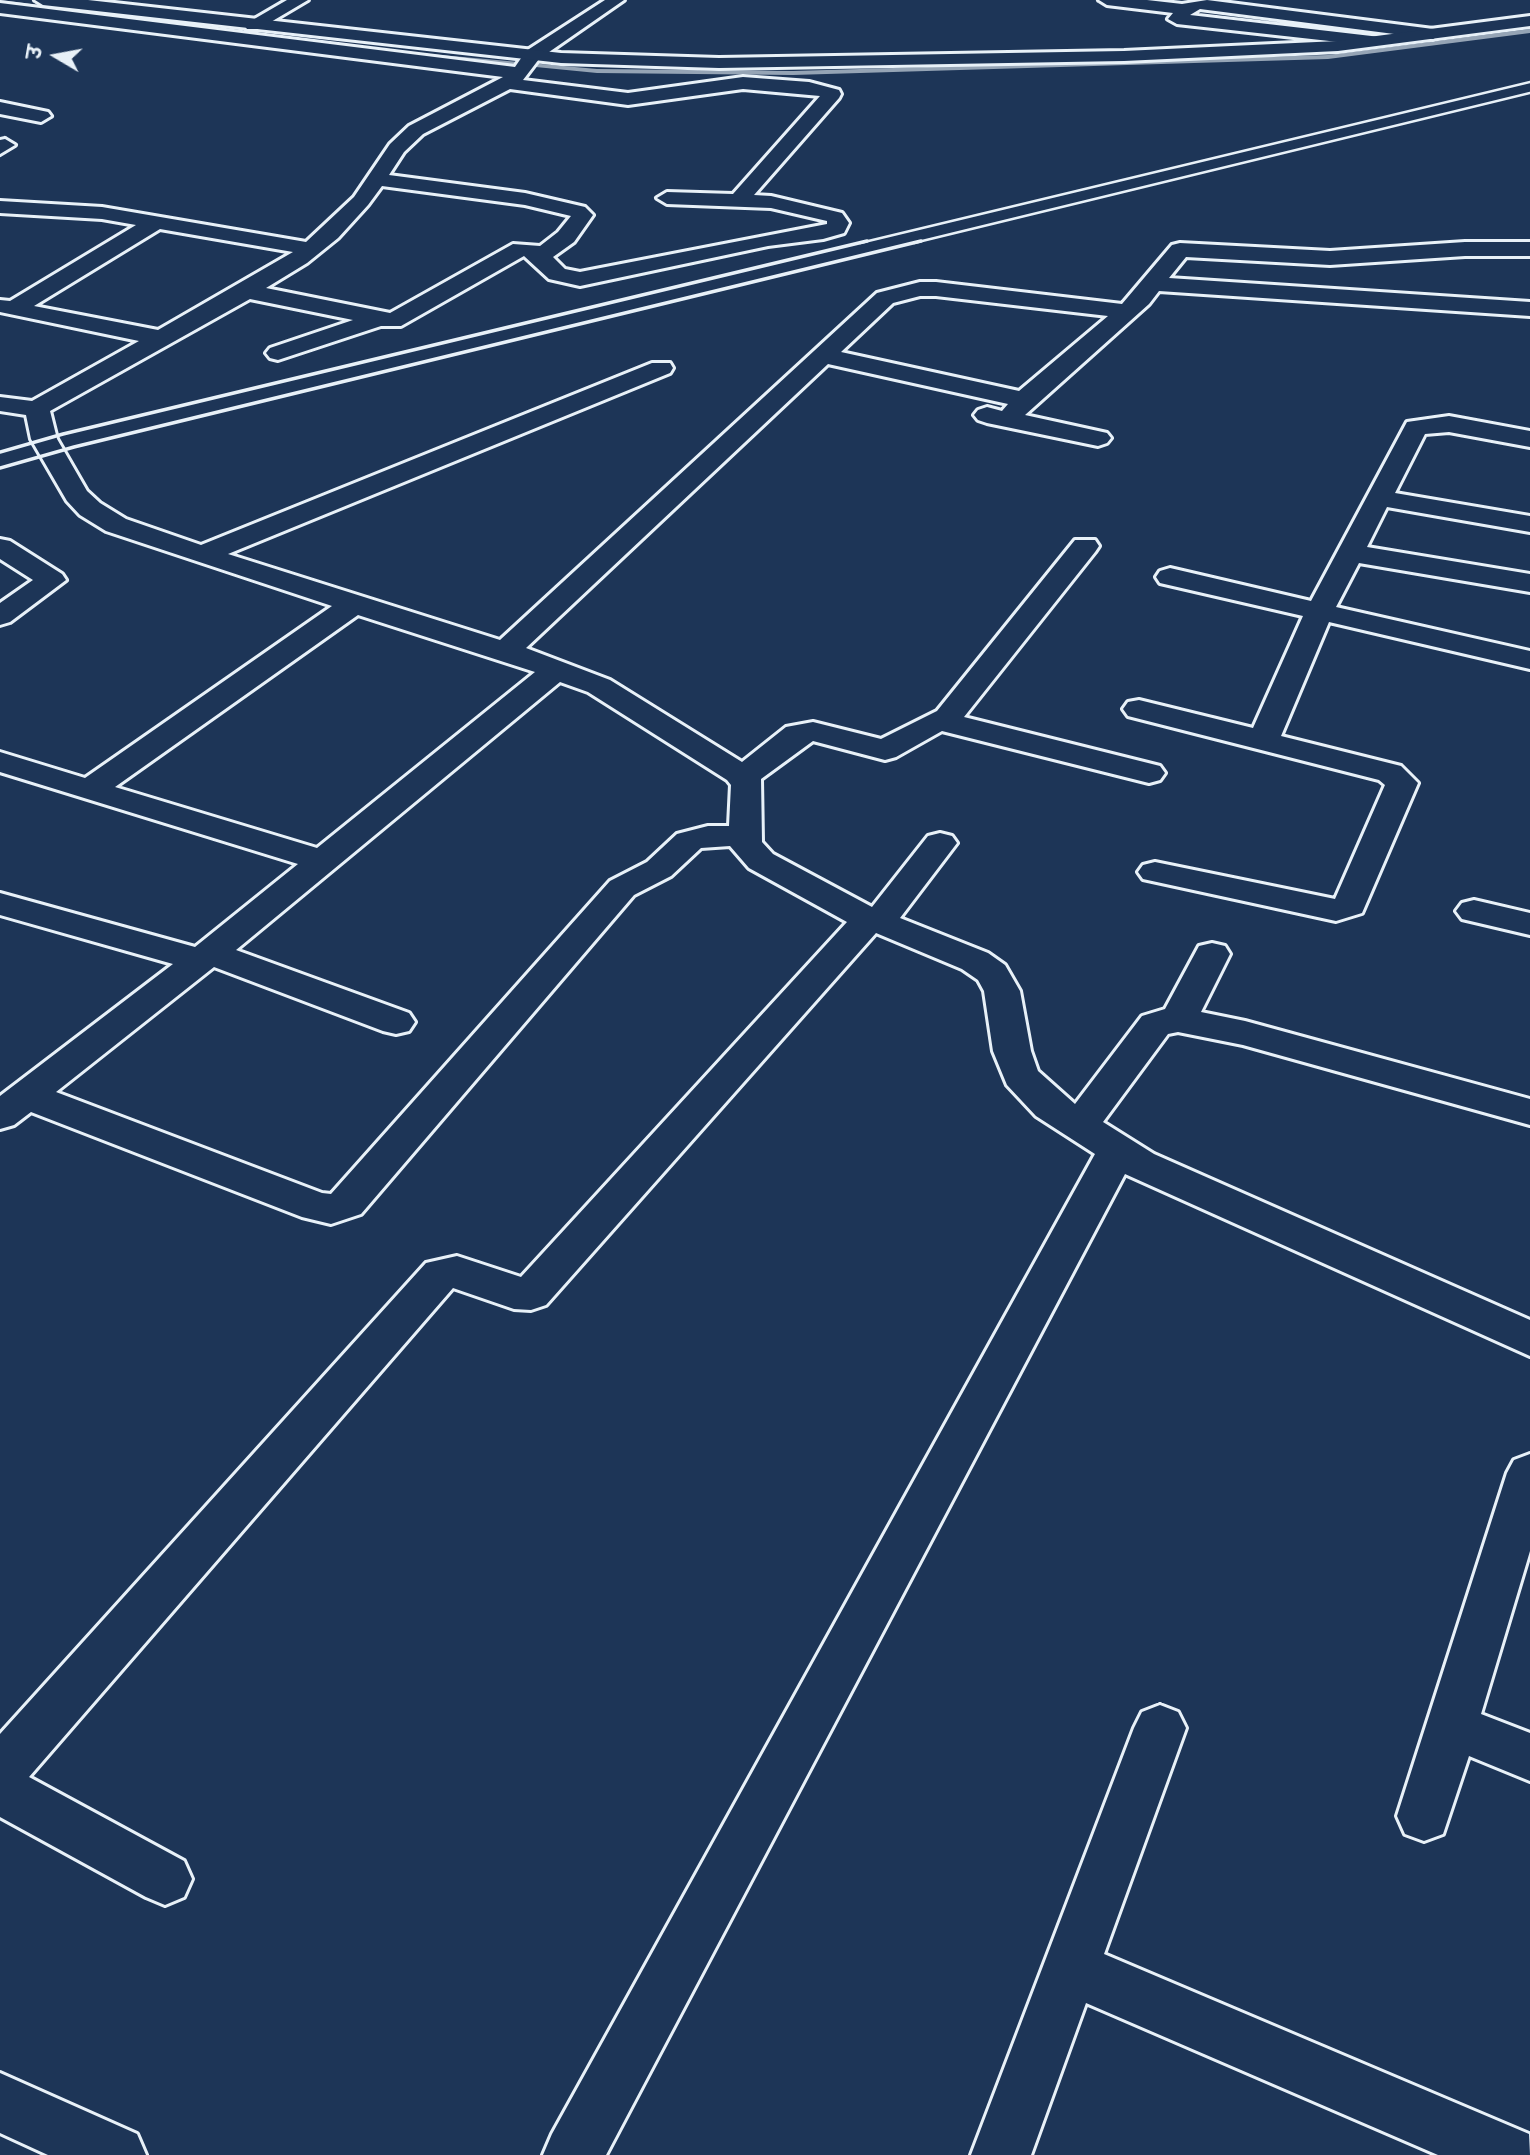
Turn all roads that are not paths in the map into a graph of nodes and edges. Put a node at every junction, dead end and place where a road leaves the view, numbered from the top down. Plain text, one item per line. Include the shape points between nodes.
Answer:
1 (43, 0) edge
2 (300, 0) edge
3 (616, 0) edge
4 (1107, 0) edge
5 (0, 8) edge
6 (1186, 10) junction
7 (1530, 21) edge
8 (253, 25) junction
9 (1433, 34) junction
10 (1374, 41) junction
11 (522, 69) junction
12 (0, 108) edge
13 (41, 116) dead end
14 (377, 179) junction
15 (667, 198) dead end
16 (740, 199) junction
17 (0, 206) edge
18 (157, 222) junction
19 (311, 249) junction
20 (1530, 249) edge
21 (540, 256) junction
22 (1154, 284) junction
23 (246, 290) junction
24 (7, 307) edge
25 (1530, 309) edge
26 (1126, 311) junction
27 (377, 319) junction
28 (161, 338) junction
29 (278, 353) dead end
30 (822, 355) junction
31 (661, 368) dead end
32 (1024, 400) junction
33 (0, 404) edge
34 (938, 404) dead end
35 (37, 410) junction
36 (1008, 419) junction
37 (1098, 438) dead end
38 (1530, 439) edge
39 (1379, 498) junction
40 (1530, 524) edge
41 (1085, 546) dead end
42 (0, 547) edge
43 (1350, 553) junction
44 (202, 554) junction
45 (1170, 577) dead end
46 (1530, 583) edge
47 (354, 604) junction
48 (1319, 612) junction
49 (0, 616) edge
50 (505, 651) junction
51 (1530, 660) edge
52 (557, 669) junction
53 (1139, 709) dead end
54 (946, 720) junction
55 (1263, 741) junction
56 (0, 762) edge
57 (1149, 773) dead end
58 (742, 778) junction
59 (89, 790) junction
60 (745, 836) junction
61 (940, 844) dead end
62 (323, 861) junction
63 (1155, 872) dead end
64 (0, 904) edge
65 (1474, 911) dead end
66 (873, 921) junction
67 (1530, 924) edge
68 (1212, 954) dead end
69 (206, 957) junction
70 (1178, 1020) junction
71 (396, 1022) dead end
72 (9, 1106) edge
73 (1530, 1112) edge
74 (1098, 1139) junction
75 (1530, 1339) edge
76 (1530, 1473) edge
77 (1453, 1726) junction
78 (1160, 1728) dead end
79 (1530, 1757) edge
80 (0, 1772) edge
81 (0, 1790) edge
82 (1424, 1816) dead end
83 (165, 1879) dead end
84 (1072, 1968) junction
85 (0, 2103) edge
86 (116, 2155) edge
87 (573, 2155) edge
88 (1001, 2155) edge
89 (1508, 2155) edge

1 - 8 street
2 - 8 street
3 - 11 street
4 - 6 street
5 - 11 street
6 - 9 street via 1199,4
6 - 10 street via 1177,19
7 - 9 street
8 - 11 street
9 - 10 street
10 - 11 street via 1124,56
11 - 14 street via 416,130 397,148
11 - 16 street via 628,99 743,83 832,94
12 - 13 street
14 - 19 street
14 - 21 street via 579,211 582,215 566,237
15 - 16 street
16 - 21 street via 823,213 838,223 823,233 580,279 557,274
17 - 18 street
18 - 19 street
18 - 24 street
19 - 23 street
20 - 22 street via 1330,258 1187,249 1175,253
21 - 27 street via 530,248 513,252 399,320
22 - 25 street
22 - 26 street
23 - 27 street
23 - 28 street
24 - 28 street
26 - 30 street via 920,289 879,302
26 - 32 street
27 - 29 street
28 - 35 street
30 - 32 street
30 - 50 street
31 - 44 street
32 - 36 street
33 - 35 street
34 - 36 street
35 - 44 street via 51,453 90,509 116,525
36 - 37 street
38 - 39 street via 1449,424 1416,427
39 - 40 street
39 - 43 street
41 - 54 street
42 - 49 street via 52,580
43 - 46 street
43 - 48 street
44 - 47 street
45 - 48 street
47 - 50 street
47 - 59 street
48 - 51 street
48 - 55 street
50 - 52 street
52 - 58 street via 599,686
52 - 62 street
53 - 55 street
54 - 57 street
54 - 58 street via 932,722 885,750 813,731 797,734
55 - 63 street via 1390,773 1402,783 1350,905 1336,910
56 - 59 street
58 - 60 street via 749,796
59 - 62 street
60 - 66 street via 745,844 761,861
60 - 72 street via 689,841 659,869 622,888 346,1204 317,1207
61 - 66 street
62 - 69 street
64 - 69 street
65 - 67 street
66 - 74 street via 975,961 992,973 1002,991 1021,1076 1050,1107
66 - 80 street via 531,1294 514,1293 457,1272 441,1275
68 - 70 street
69 - 71 street
69 - 72 street
70 - 73 street via 1244,1033
70 - 74 street via 1155,1026
74 - 75 street via 1140,1164
74 - 87 street
76 - 77 street
77 - 79 street
77 - 82 street
78 - 84 street
81 - 83 street
84 - 88 street
84 - 89 street
85 - 86 street

